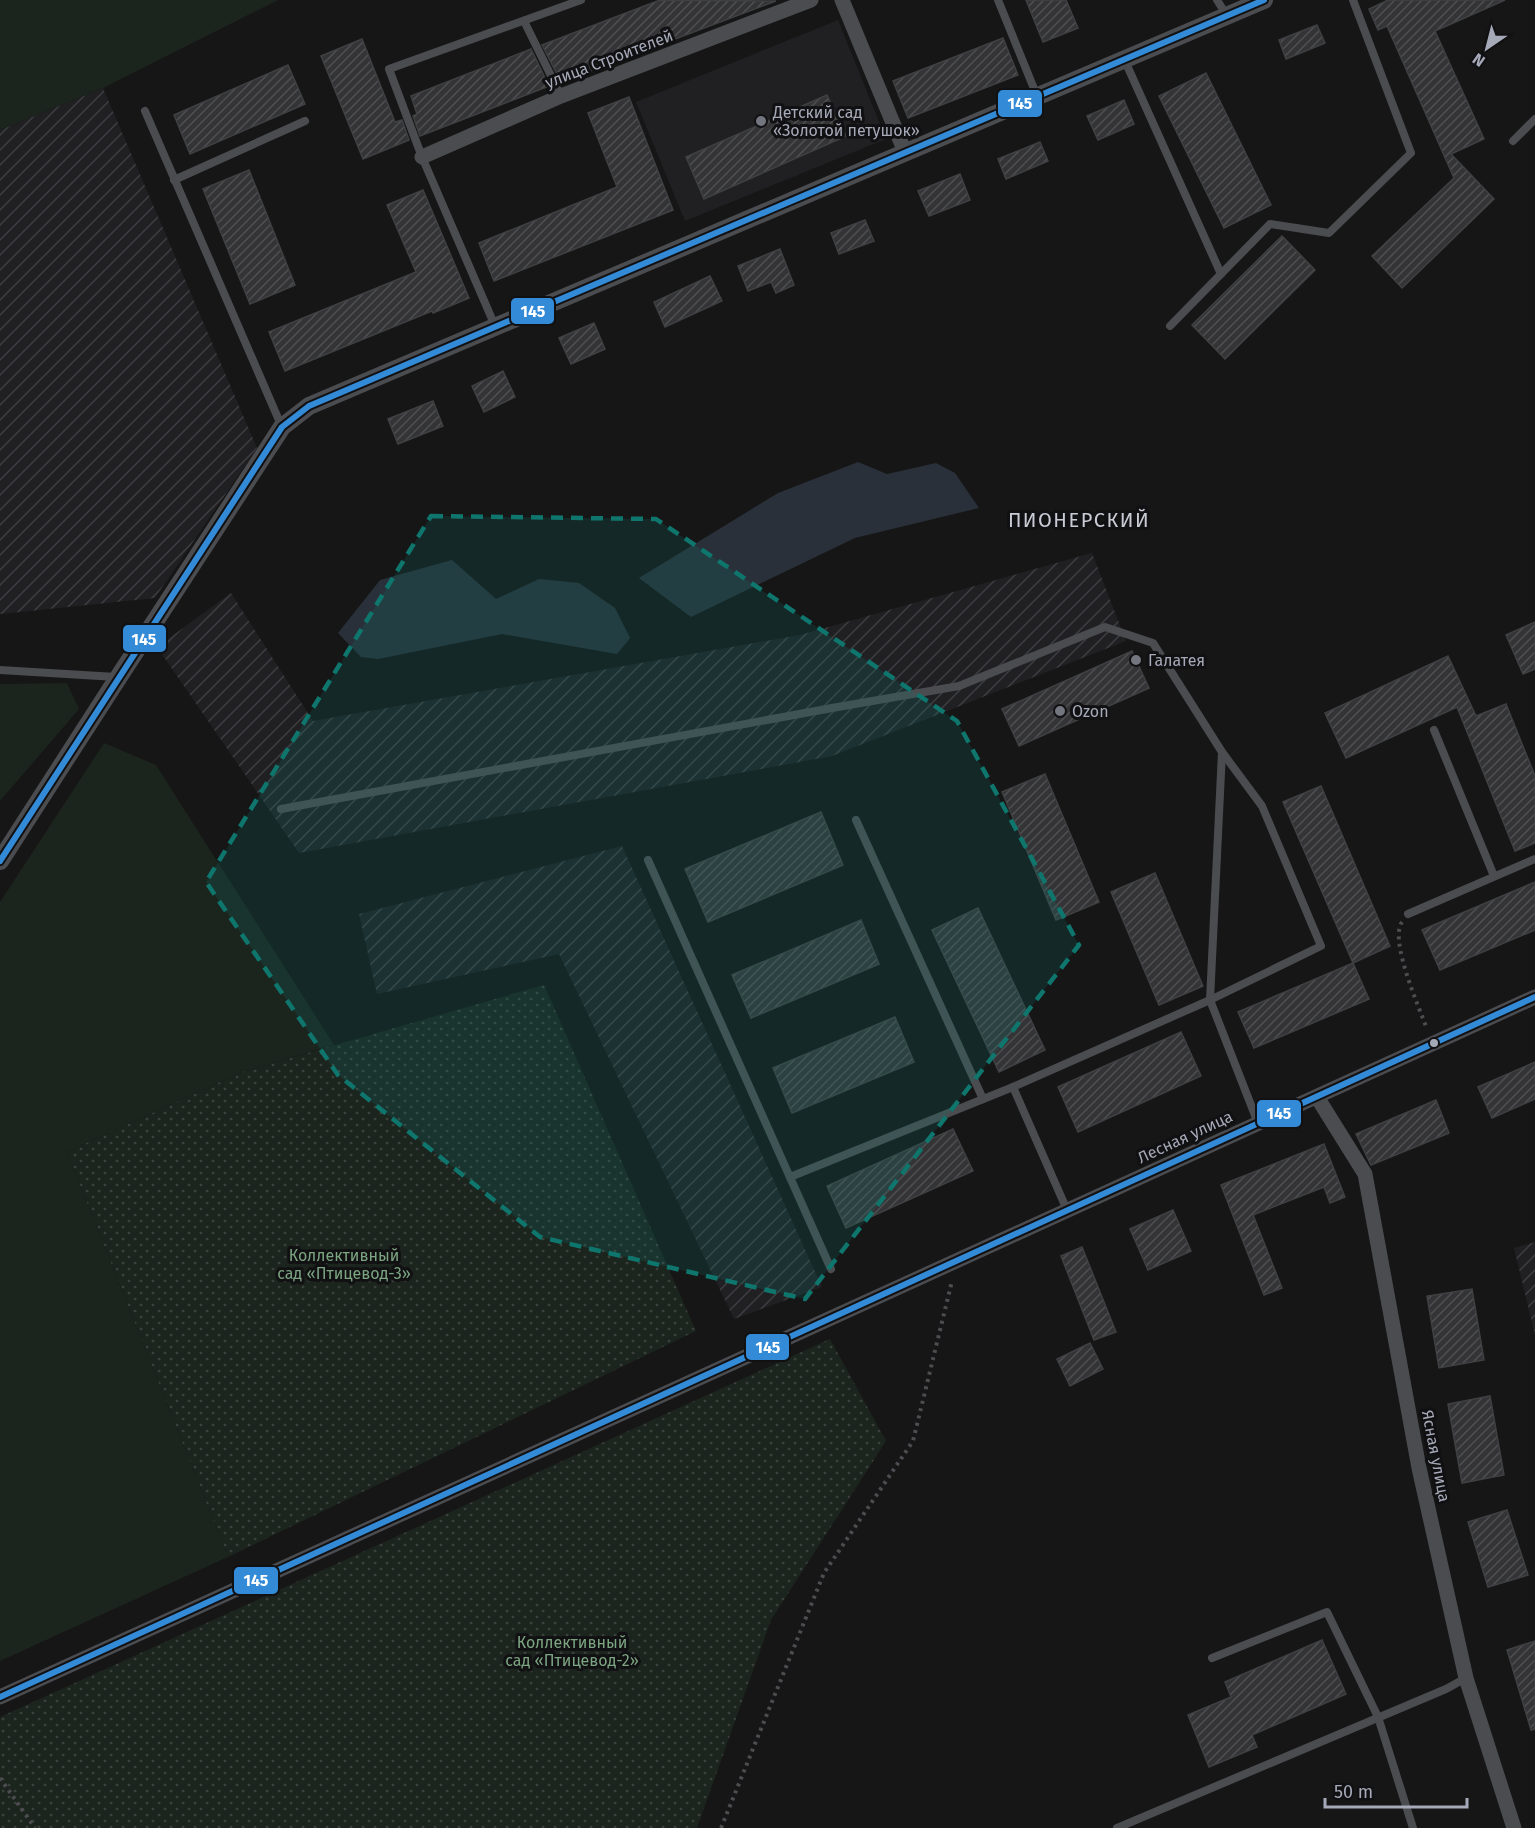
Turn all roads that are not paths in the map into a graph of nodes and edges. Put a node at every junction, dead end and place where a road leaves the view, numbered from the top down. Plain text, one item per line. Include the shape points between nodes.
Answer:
1 (581, 0) edge
2 (811, 0) edge
3 (842, 0) edge
4 (998, 0) edge
5 (1217, 0) edge
6 (1264, 0) edge
7 (1353, 0) edge
8 (1227, 16) junction
9 (524, 21) junction
10 (1124, 59) junction
11 (561, 96) junction
12 (1037, 96) junction
13 (145, 111) dead end
14 (1535, 119) edge
15 (304, 121) dead end
16 (1513, 141) dead end
17 (905, 152) junction
18 (422, 157) junction
19 (174, 180) junction
20 (1221, 274) junction
21 (1170, 326) dead end
22 (495, 327) junction
23 (282, 427) junction
24 (0, 670) edge
25 (118, 678) junction
26 (1434, 730) dead end
27 (1222, 752) junction
28 (280, 810) dead end
29 (856, 820) dead end
30 (1535, 859) edge
31 (0, 861) edge
32 (648, 861) dead end
33 (1494, 876) junction
34 (1408, 914) road end
35 (1535, 997) edge
36 (1210, 1000) junction
37 (1013, 1087) junction
38 (1317, 1096) junction
39 (983, 1099) junction
40 (1258, 1123) junction
41 (790, 1177) junction
42 (1067, 1210) junction
43 (831, 1269) dead end
44 (1212, 1658) dead end
45 (1466, 1678) junction
46 (0, 1697) edge
47 (1378, 1717) junction
48 (1117, 1828) edge
49 (1413, 1828) edge
50 (1514, 1828) edge

1 - 9 lane
2 - 11 street, улица Строителей
3 - 17 street
4 - 12 lane
5 - 8 lane
6 - 8 street
7 - 20 lane via 1411,153 1329,233 1270,224
8 - 10 street
9 - 11 lane
9 - 18 lane via 389,69
10 - 12 street
10 - 20 lane
11 - 18 street, улица Строителей
12 - 17 street
13 - 19 lane
14 - 16 lane
15 - 19 lane
17 - 22 street
18 - 22 lane
19 - 23 lane
20 - 21 lane
22 - 23 street via 309,406
23 - 25 street
24 - 25 lane
25 - 31 street
26 - 33 lane
27 - 28 lane via 1153,642 1105,627 959,686
27 - 36 lane
27 - 36 lane via 1262,806 1321,946
29 - 39 lane
30 - 33 lane
32 - 41 lane
33 - 34 lane
35 - 38 street, Лесная улица
36 - 37 lane
36 - 40 lane
37 - 39 lane
37 - 42 lane
38 - 40 street, Лесная улица
38 - 45 street, Ясная улица via 1365,1174 1419,1468
39 - 41 lane
40 - 42 street, Лесная улица
41 - 43 lane
42 - 46 street, Лесная улица
44 - 47 lane via 1328,1612
45 - 47 lane
45 - 50 street, Ясная улица
47 - 48 lane
47 - 49 lane

